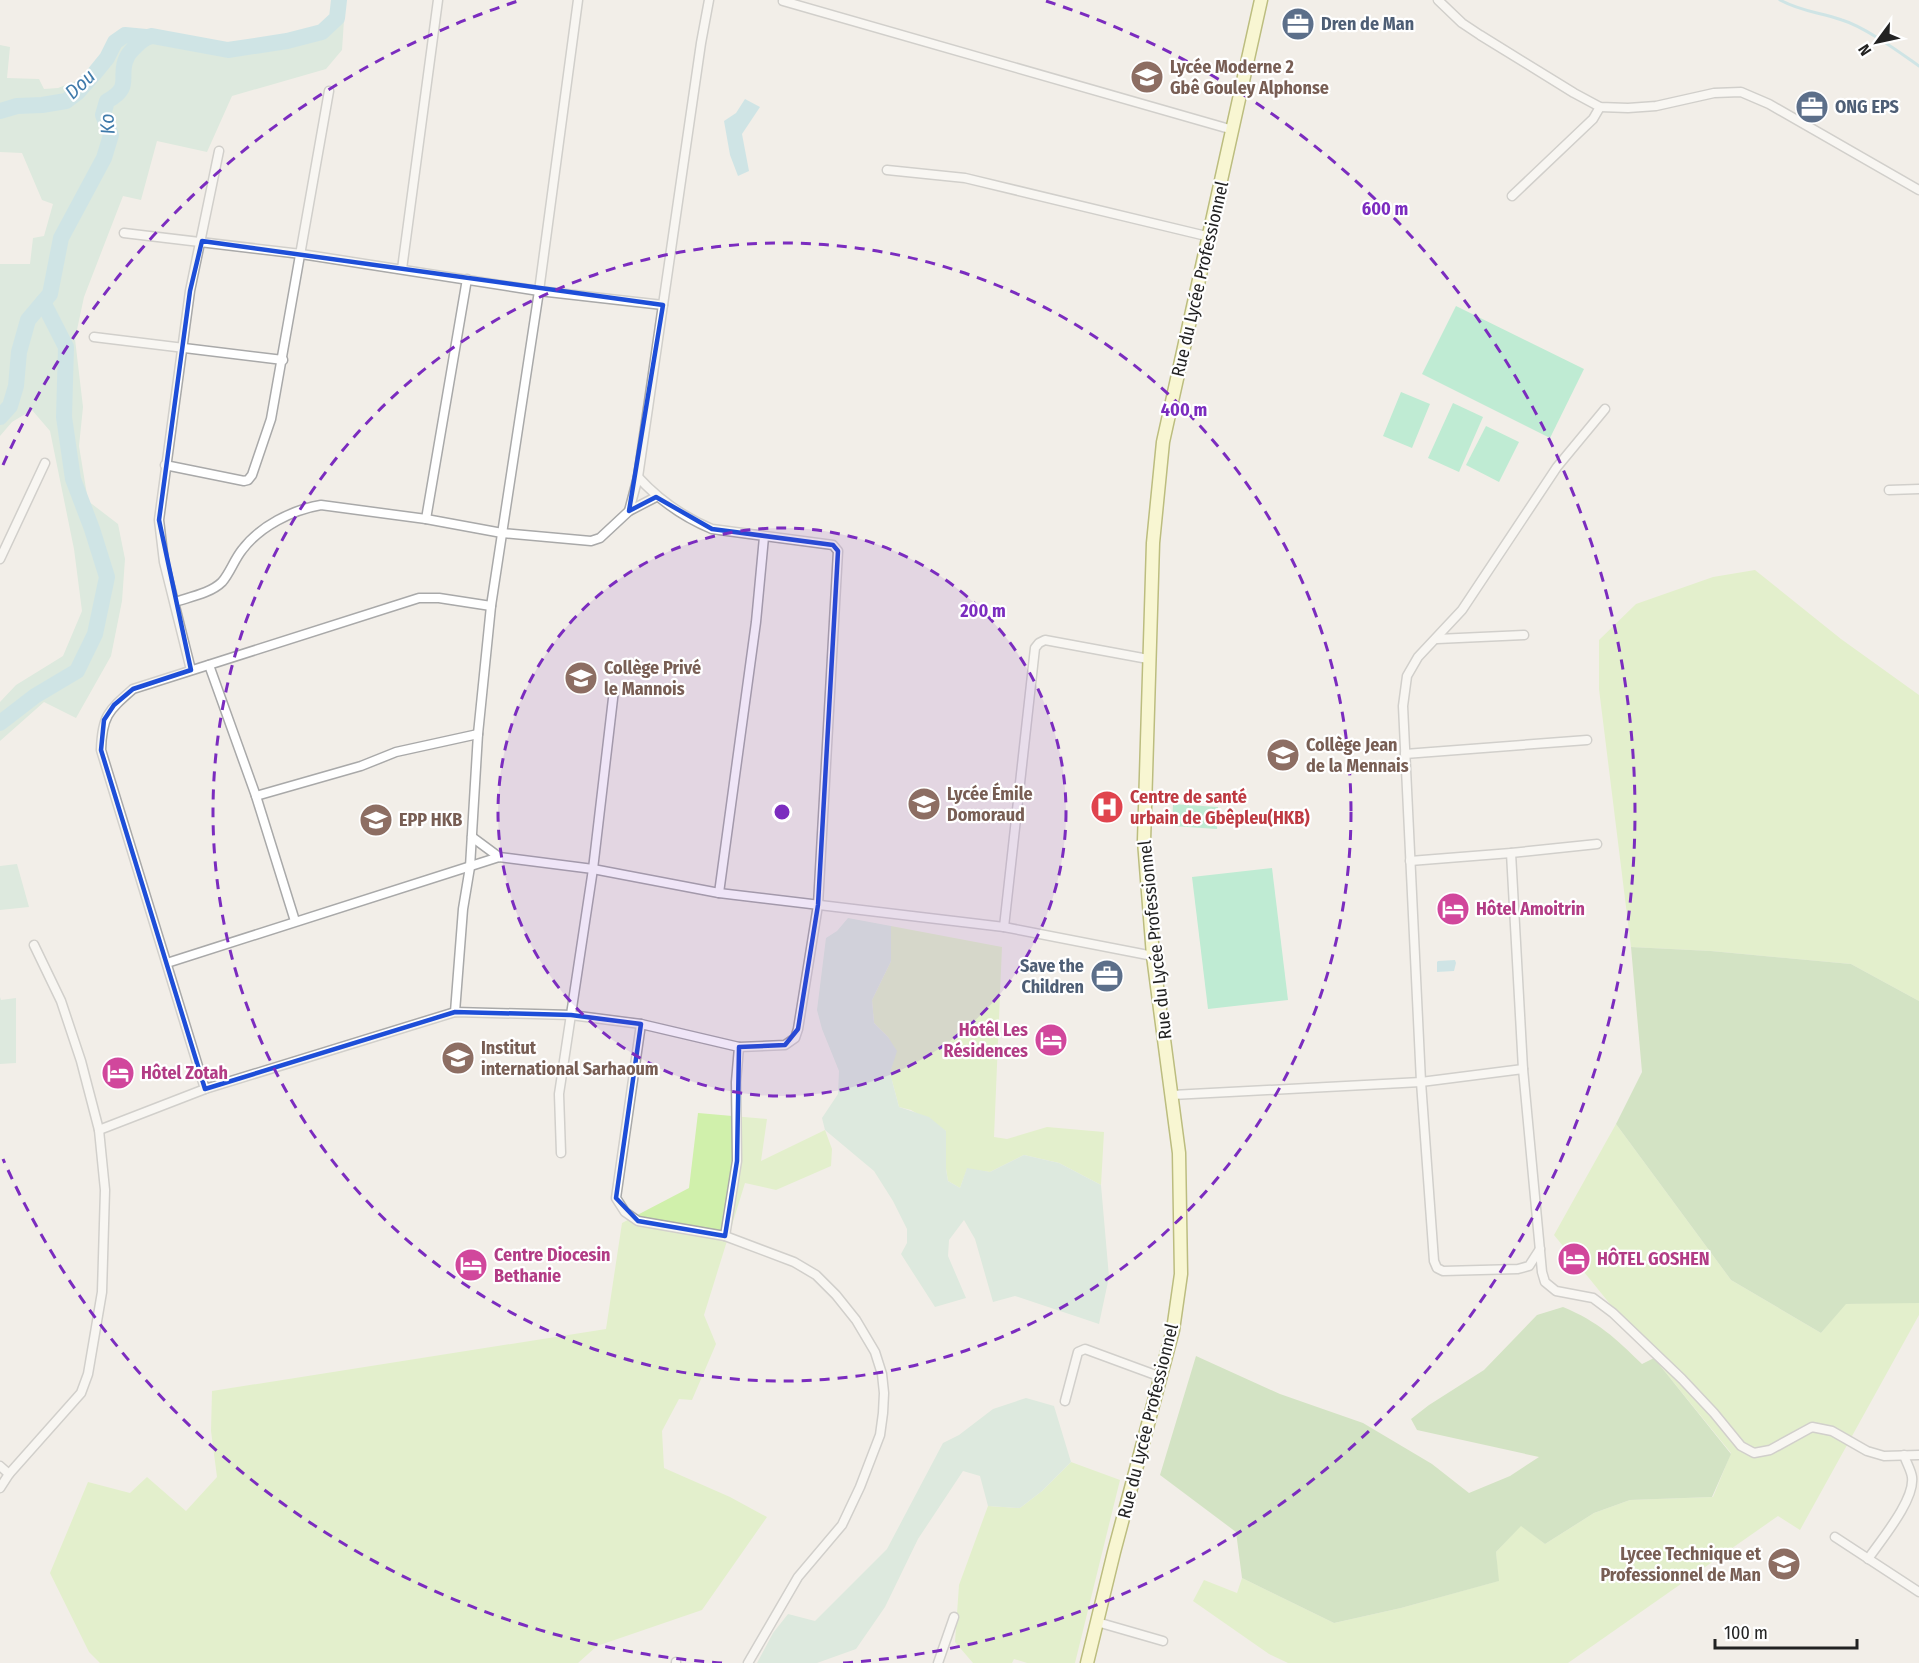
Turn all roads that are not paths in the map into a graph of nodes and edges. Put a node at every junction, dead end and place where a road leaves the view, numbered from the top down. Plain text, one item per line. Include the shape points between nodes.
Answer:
1 (438, 0) edge
2 (578, 0) edge
3 (708, 0) edge
4 (1262, 0) edge
5 (1438, 0) edge
6 (783, 1) edge
7 (329, 91) dead end
8 (1600, 106) junction
9 (1233, 130) junction
10 (219, 151) dead end
11 (886, 170) dead end
12 (1919, 190) edge
13 (1512, 196) dead end
14 (124, 233) dead end
15 (1207, 236) junction
16 (202, 241) junction
17 (301, 254) junction
18 (402, 270) junction
19 (467, 279) junction
20 (539, 291) junction
21 (663, 305) junction
22 (94, 338) dead end
23 (184, 348) junction
24 (283, 360) junction
25 (1605, 409) dead end
26 (45, 463) dead end
27 (165, 465) junction
28 (638, 477) junction
29 (1919, 489) edge
30 (1889, 490) dead end
31 (656, 496) junction
32 (629, 511) junction
33 (426, 519) junction
34 (502, 533) junction
35 (764, 537) junction
36 (0, 559) edge
37 (175, 602) junction
38 (491, 606) junction
39 (1524, 635) dead end
40 (1437, 639) junction
41 (1148, 658) junction
42 (209, 665) junction
43 (191, 670) junction
44 (614, 690) dead end
45 (478, 734) junction
46 (1587, 740) dead end
47 (1405, 754) junction
48 (256, 796) junction
49 (472, 837) junction
50 (1597, 844) dead end
51 (1511, 853) junction
52 (499, 857) junction
53 (1410, 861) junction
54 (470, 867) junction
55 (593, 869) junction
56 (719, 893) junction
57 (818, 905) junction
58 (295, 921) junction
59 (1004, 927) junction
60 (34, 945) dead end
61 (1153, 956) junction
62 (167, 963) junction
63 (455, 1012) junction
64 (571, 1016) junction
65 (641, 1024) junction
66 (739, 1047) junction
67 (1523, 1069) junction
68 (1420, 1082) junction
69 (205, 1089) junction
70 (1172, 1095) junction
71 (99, 1130) junction
72 (561, 1153) dead end
73 (725, 1236) junction
74 (1540, 1249) junction
75 (1161, 1377) junction
76 (1065, 1401) dead end
77 (1904, 1455) junction
78 (1919, 1455) edge
79 (0, 1466) edge
80 (9, 1474) junction
81 (0, 1488) edge
82 (1835, 1537) dead end
83 (1868, 1559) junction
84 (1919, 1592) edge
85 (954, 1617) dead end
86 (1097, 1622) junction
87 (1163, 1641) dead end
88 (748, 1663) edge
89 (938, 1663) edge
90 (1087, 1663) edge

1 - 18 street
2 - 20 street
3 - 21 street
4 - 9 main road, Rue du Lycée Professionnel
5 - 8 street via 1480,35
6 - 9 street
7 - 17 street
8 - 12 street via 1656,106 1714,93 1741,92
8 - 13 street via 1593,119
9 - 15 main road, Rue du Lycée Professionnel
10 - 16 street
11 - 15 street via 965,178
14 - 16 street
15 - 41 main road, Rue du Lycée Professionnel via 1163,442
16 - 17 street
16 - 23 street via 190,291
17 - 18 street
17 - 24 street
18 - 19 street
19 - 20 street
19 - 33 street
20 - 21 street
20 - 34 street
21 - 28 street
22 - 23 street
23 - 24 street
23 - 27 street
24 - 27 street via 271,419 248,480
25 - 40 street via 1557,467 1462,610
26 - 36 street
27 - 37 street via 159,520 164,562
28 - 31 street
28 - 32 street
29 - 30 street
31 - 32 street
31 - 35 street via 712,529
32 - 34 street via 591,542
33 - 34 street
33 - 37 street via 321,505 306,507 261,532 243,549 222,582 211,590
34 - 38 street
35 - 56 street
35 - 57 street via 832,545 838,551
37 - 43 street
38 - 42 street via 439,597 419,598
38 - 45 street
39 - 40 street
40 - 47 street via 1418,657 1407,676 1403,706
41 - 59 street via 1045,640 1035,648
41 - 61 main road, Rue du Lycée Professionnel via 1144,841
42 - 43 street
42 - 48 street
43 - 62 street via 133,689 114,705 104,720 101,736 101,750
44 - 55 street
45 - 48 street via 396,752
45 - 49 street
46 - 47 street
47 - 53 street
48 - 58 street
49 - 52 street
49 - 54 street
50 - 51 street
51 - 53 street
51 - 67 street
52 - 54 street
52 - 55 street
53 - 68 street
54 - 58 street
54 - 63 street
55 - 56 street
55 - 64 street
56 - 57 street
57 - 59 street
57 - 66 street via 795,1038 785,1045
58 - 62 street
59 - 61 street
60 - 71 street via 61,1001
61 - 70 main road, Rue du Lycée Professionnel
62 - 69 street
63 - 64 street
63 - 69 street
64 - 65 street
64 - 72 street via 559,1095
65 - 66 street
65 - 73 street via 616,1198 624,1212 638,1221
66 - 73 street via 738,1161
67 - 68 street
67 - 74 street
68 - 70 street
68 - 74 street via 1437,1268 1518,1269 1529,1266
69 - 71 street
70 - 75 main road, Rue du Lycée Professionnel via 1179,1153 1181,1274
71 - 80 street via 105,1190 102,1292 88,1374 81,1393
73 - 88 street via 794,1262 816,1275 856,1320 875,1352 884,1393 880,1435 842,1525 798,1577
74 - 77 street via 1545,1282 1556,1291 1593,1298 1613,1313 1682,1379 1741,1446 1754,1453 1770,1450 1812,1427 1832,1431 1867,1451 1884,1456
75 - 76 street via 1085,1349 1078,1353
75 - 86 main road, Rue du Lycée Professionnel
77 - 78 street
77 - 83 street via 1912,1486 1905,1504
79 - 80 street
80 - 81 street
82 - 83 street
83 - 84 street
85 - 89 street
86 - 87 street
86 - 90 main road, Rue du Lycée Professionnel

